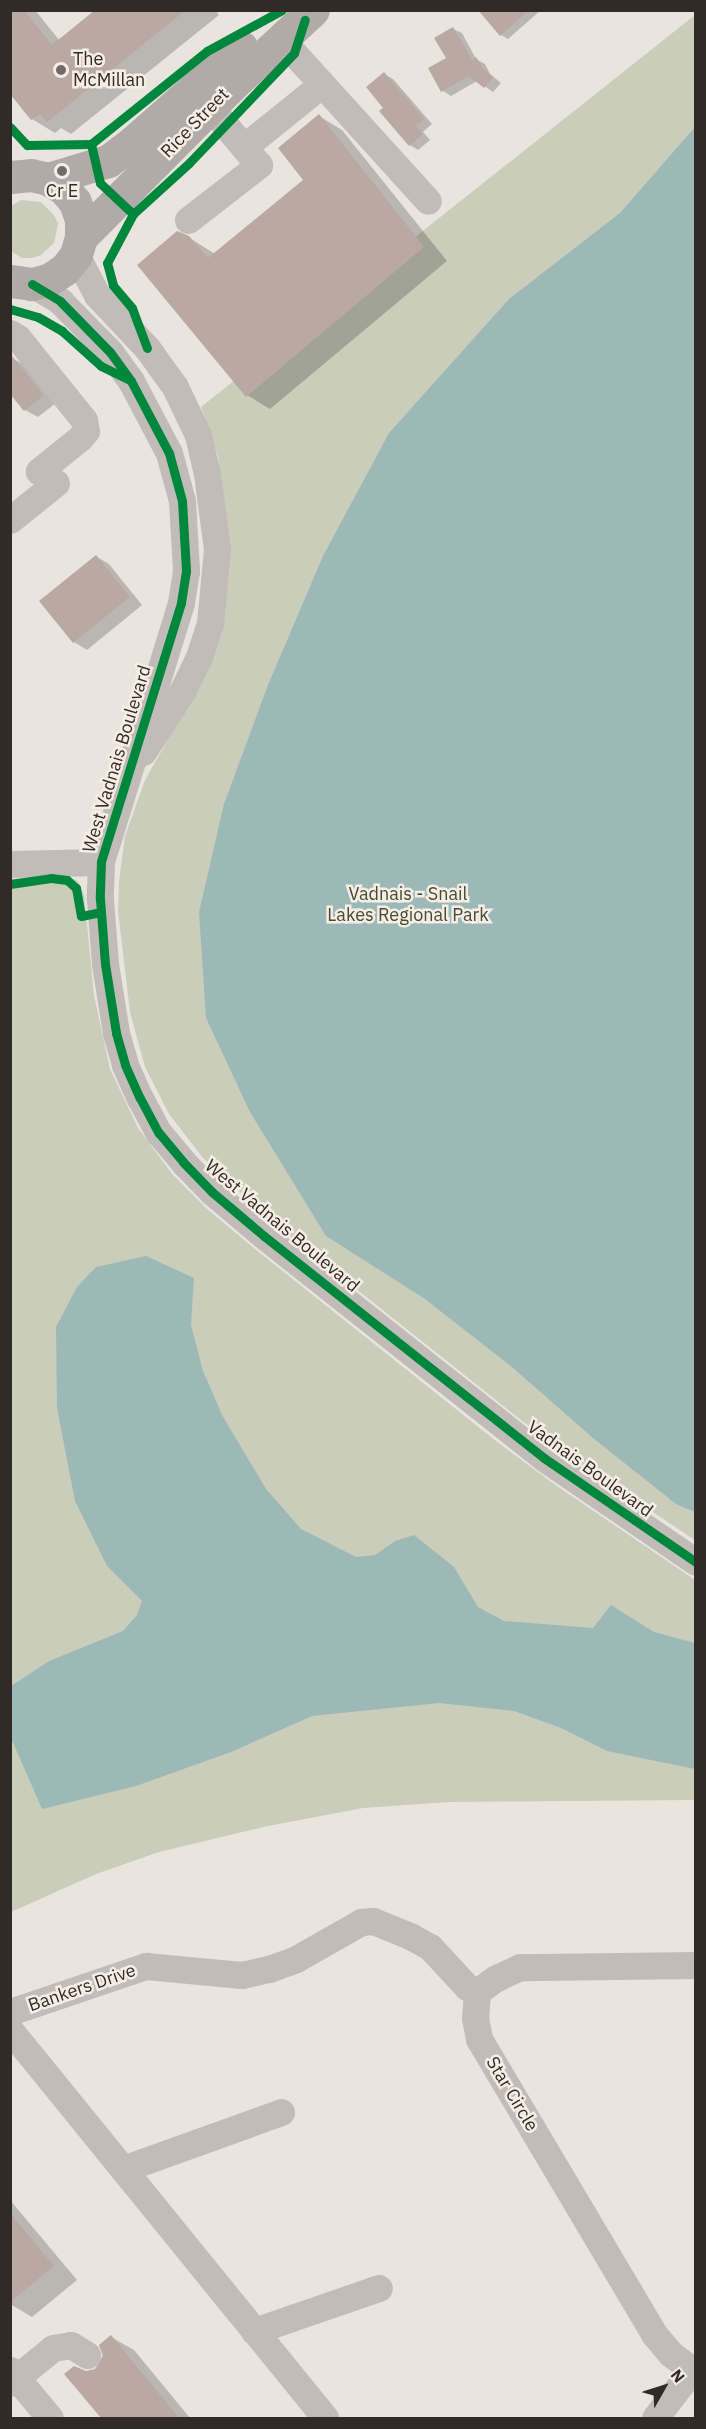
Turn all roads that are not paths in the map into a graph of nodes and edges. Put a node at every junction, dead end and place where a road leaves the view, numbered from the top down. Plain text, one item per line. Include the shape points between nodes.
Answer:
1 (313, 10) edge
2 (284, 25) edge
3 (322, 84) junction
4 (210, 107) junction
5 (244, 147) junction
6 (25, 172) edge
7 (428, 201) dead end
8 (188, 220) dead end
9 (78, 246) junction
10 (17, 283) edge
11 (10, 333) edge
12 (10, 520) edge
13 (129, 773) junction
14 (11, 860) edge
15 (101, 862) junction
16 (468, 1400) joint
17 (696, 1562) edge
18 (696, 1965) edge
19 (477, 1992) junction
20 (10, 2012) edge
21 (10, 2030) edge
22 (281, 2112) dead end
23 (123, 2169) junction
24 (379, 2288) dead end
25 (254, 2331) junction
26 (87, 2355) dead end
27 (693, 2372) edge
28 (13, 2377) edge
29 (50, 2418) edge
30 (324, 2418) edge
31 (655, 2418) edge

1 - 2 main road, Rice Street
2 - 3 street
2 - 4 main road, Rice Street
2 - 6 main road, Rice Street via 119,154 94,166
3 - 5 street
3 - 7 street
4 - 5 street
4 - 9 main road, Rice Street
5 - 8 street via 259,165
6 - 9 main road via 63,188 75,202 81,219
9 - 10 main road, Rice Street via 57,274
9 - 13 street, West Vadnais Boulevard via 97,295 147,348 180,396 198,435 217,549 210,623 198,659 183,690
10 - 13 street, West Vadnais Boulevard via 60,301 98,339 131,381 169,453 182,501 186,571 181,603
11 - 12 street via 84,420 86,431
13 - 15 street, West Vadnais Boulevard
14 - 15 street
15 - 16 street, West Vadnais Boulevard via 105,964 116,1033 125,1065 159,1133 212,1192
16 - 17 street, Vadnais Boulevard via 606,1502
18 - 19 street via 520,1967
19 - 20 street, Bankers Drive via 467,1987 430,1947 410,1935 361,1922 296,1959 269,1969 242,1975 146,1966
19 - 27 street, Star Circle via 478,2038 654,2334
21 - 23 street, Bankers Drive
22 - 23 street
23 - 25 street, Bankers Drive
24 - 25 street
25 - 30 street, Bankers Drive
26 - 28 street via 71,2345 53,2348
27 - 31 street
28 - 29 street

